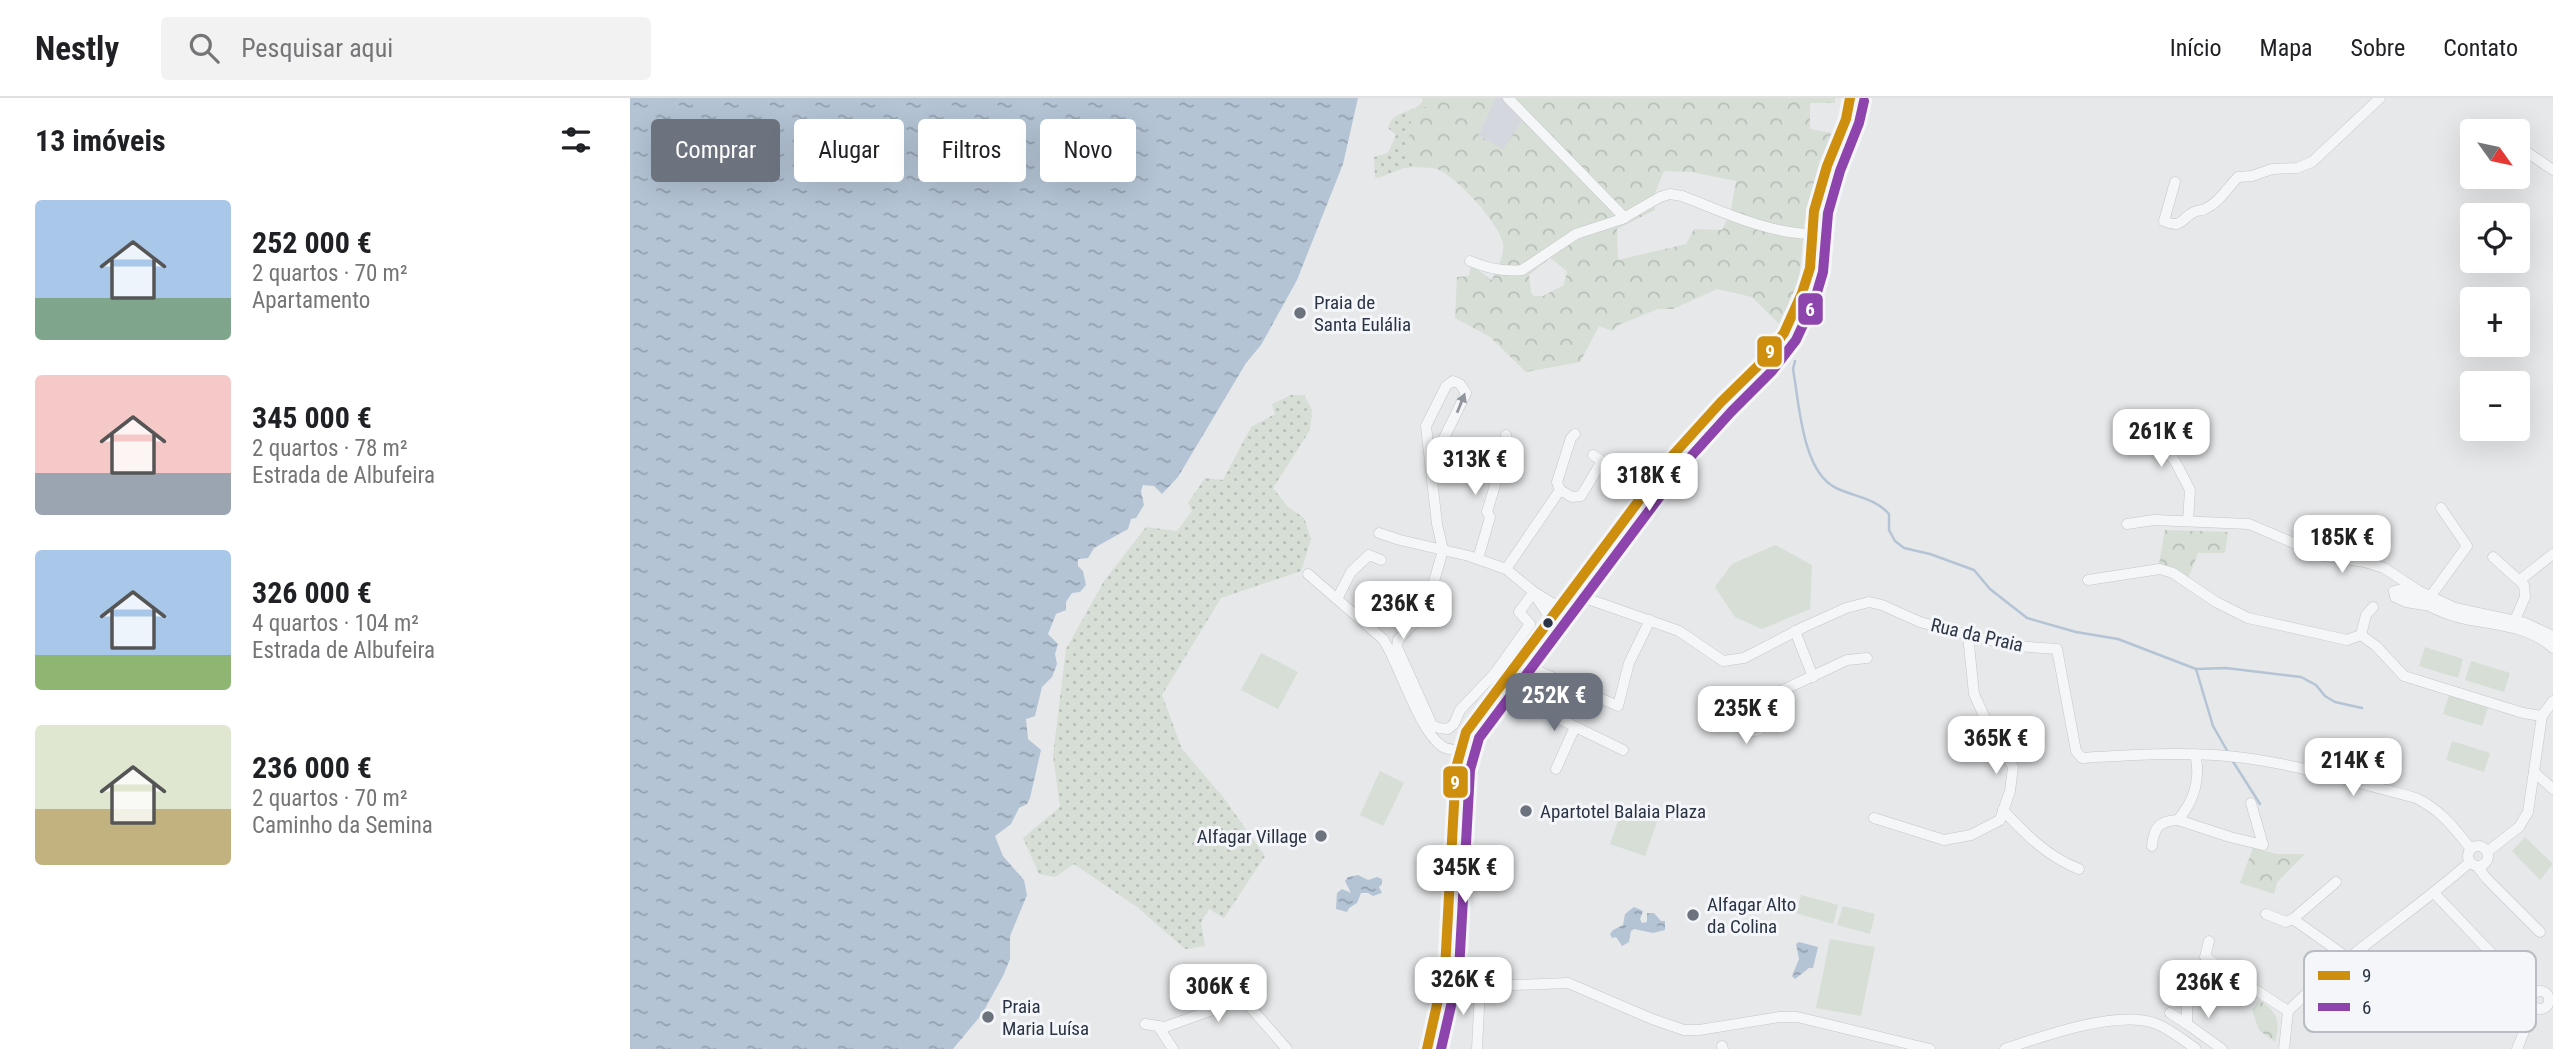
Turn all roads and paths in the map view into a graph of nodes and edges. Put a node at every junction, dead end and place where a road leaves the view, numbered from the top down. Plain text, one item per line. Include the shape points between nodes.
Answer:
1 (1508, 98) edge
2 (1850, 98) edge
3 (1864, 98) edge
4 (2379, 98) edge
5 (1846, 119) junction
6 (2530, 154) edge
7 (2553, 170) edge
8 (2175, 182) dead end
9 (1625, 218) junction
10 (1812, 234) junction
11 (1470, 261) dead end
12 (2155, 418) dead end
13 (1575, 434) dead end
14 (1506, 435) dead end
15 (1593, 455) dead end
16 (1432, 464) junction
17 (1560, 490) junction
18 (2441, 508) dead end
19 (2188, 521) junction
20 (2127, 524) dead end
21 (1379, 533) dead end
22 (1442, 545) junction
23 (2553, 554) edge
24 (2493, 557) dead end
25 (1474, 558) junction
26 (1381, 560) dead end
27 (1506, 569) junction
28 (1308, 574) dead end
29 (2088, 580) dead end
30 (2520, 580) junction
31 (1534, 592) junction
32 (1571, 593) junction
33 (1337, 599) junction
34 (2431, 601) junction
35 (2373, 607) dead end
36 (1560, 608) junction
37 (1550, 620) junction
38 (1650, 620) junction
39 (2515, 620) junction
40 (1795, 631) junction
41 (1968, 635) junction
42 (2361, 635) junction
43 (2553, 636) edge
44 (1540, 648) dead end
45 (2553, 648) edge
46 (1867, 658) dead end
47 (1813, 677) junction
48 (1498, 689) junction
49 (1771, 697) junction
50 (2553, 701) edge
51 (1749, 706) junction
52 (1766, 711) junction
53 (2542, 716) junction
54 (1576, 727) junction
55 (1623, 750) dead end
56 (1459, 751) junction
57 (2195, 754) junction
58 (1556, 769) dead end
59 (2534, 772) junction
60 (2553, 789) edge
61 (2251, 803) dead end
62 (2003, 810) junction
63 (1874, 818) dead end
64 (2178, 820) junction
65 (2152, 846) dead end
66 (2471, 849) junction
67 (2487, 852) junction
68 (2474, 864) junction
69 (2078, 869) dead end
70 (2336, 882) dead end
71 (2435, 894) junction
72 (2266, 914) dead end
73 (2294, 919) junction
74 (2540, 932) dead end
75 (2209, 941) dead end
76 (2338, 951) edge
77 (2358, 951) edge
78 (2489, 951) edge
79 (1445, 969) junction
80 (1464, 987) junction
81 (1480, 987) junction
82 (1441, 993) junction
83 (2187, 995) dead end
84 (2304, 997) edge
85 (2288, 1011) junction
86 (2171, 1013) dead end
87 (1145, 1024) dead end
88 (2188, 1024) junction
89 (1158, 1026) junction
90 (2524, 1032) edge
91 (1891, 1044) edge
92 (1173, 1049) edge
93 (1287, 1049) edge
94 (1427, 1049) edge
95 (1477, 1049) edge
96 (1930, 1049) edge
97 (2005, 1049) edge
98 (2196, 1049) edge
99 (2222, 1049) edge
100 (2284, 1049) edge
101 (2517, 1049) edge

1 - 9 street
2 - 5 street
3 - 5 street via 1861,114
4 - 8 street via 2312,162 2238,177 2214,203 2172,224 2164,220
5 - 10 street via 1820,188
6 - 7 street
9 - 10 street via 1670,194 1767,228
9 - 11 street via 1576,234 1522,271
10 - 32 street via 1810,268 1774,349 1673,455
12 - 19 street via 2159,440 2190,489
13 - 17 street via 1557,482
14 - 25 street via 1508,442 1487,512 1490,517
15 - 17 street via 1602,461 1581,496
16 -> 16 street via 1466,393 1453,381 1426,426
16 - 22 street
17 - 27 street
18 - 34 street via 2468,546
19 - 20 street
19 - 34 street via 2249,524 2324,556 2384,568
21 - 22 street via 1431,547
22 - 25 street
22 - 31 street via 1433,585 1419,604 1418,618 1397,647 1427,717 1439,729 1454,723 1530,624 1519,612
23 - 30 street
24 - 30 street
25 - 27 street
26 - 33 street via 1369,555 1350,572
27 - 31 street
28 - 33 street
29 - 42 street via 2160,569 2248,618 2347,640
30 - 39 street via 2526,591
31 - 36 street
31 - 37 street
32 - 36 street
32 - 38 street, Rua da Praia
33 - 56 street via 1392,652 1428,732 1444,748
34 - 39 street
34 - 45 street via 2465,619 2516,629
35 - 42 street
36 - 37 street
37 - 48 street
38 - 40 street, Rua da Praia via 1679,631 1723,661 1744,658
38 - 44 street via 1629,663 1618,706 1538,671 1529,664
39 - 43 street
40 - 41 street, Rua da Praia via 1869,602
40 - 47 street
41 - 57 street, Rua da Praia via 2015,646 2057,649 2076,751 2082,758
41 - 62 street via 1974,694 2013,767
42 - 53 street via 2404,676
46 - 47 street via 1847,660
47 - 49 street
48 - 54 street
48 - 56 street via 1466,733
49 - 51 street
49 - 52 street
50 - 53 street
51 - 52 street
51 - 52 street via 1741,720 1751,732 1766,725
53 - 59 street
54 - 55 street
54 - 58 street
56 - 79 street
57 - 64 street via 2198,775 2193,795
57 - 66 street, Rua da Praia via 2287,766 2416,798 2447,818
59 - 60 street
59 - 67 street via 2524,820
61 - 64 street via 2263,845
62 - 63 street via 2000,820 1971,835 1944,840
62 - 69 street via 2022,832 2061,862
64 - 65 street via 2165,820 2157,827
66 - 67 street via 2480,846
66 - 68 street via 2468,854
67 - 68 street via 2486,862
68 - 71 street
68 - 74 street
70 - 73 street
71 - 77 street
71 - 78 street
72 - 73 street via 2286,922
73 - 76 street
75 - 85 street via 2204,957
79 - 80 street
79 - 82 street
80 - 81 street
80 - 82 street
81 - 91 street via 1568,983 1684,1030 1797,1017
81 - 95 street
82 - 94 street
83 - 88 street
84 - 85 street
85 - 100 street
86 - 88 street
87 - 89 street
88 - 99 street
89 - 92 street
89 - 93 street via 1243,999
90 - 101 street
91 - 96 street
97 - 98 street via 2086,1025 2130,1020 2156,1023

